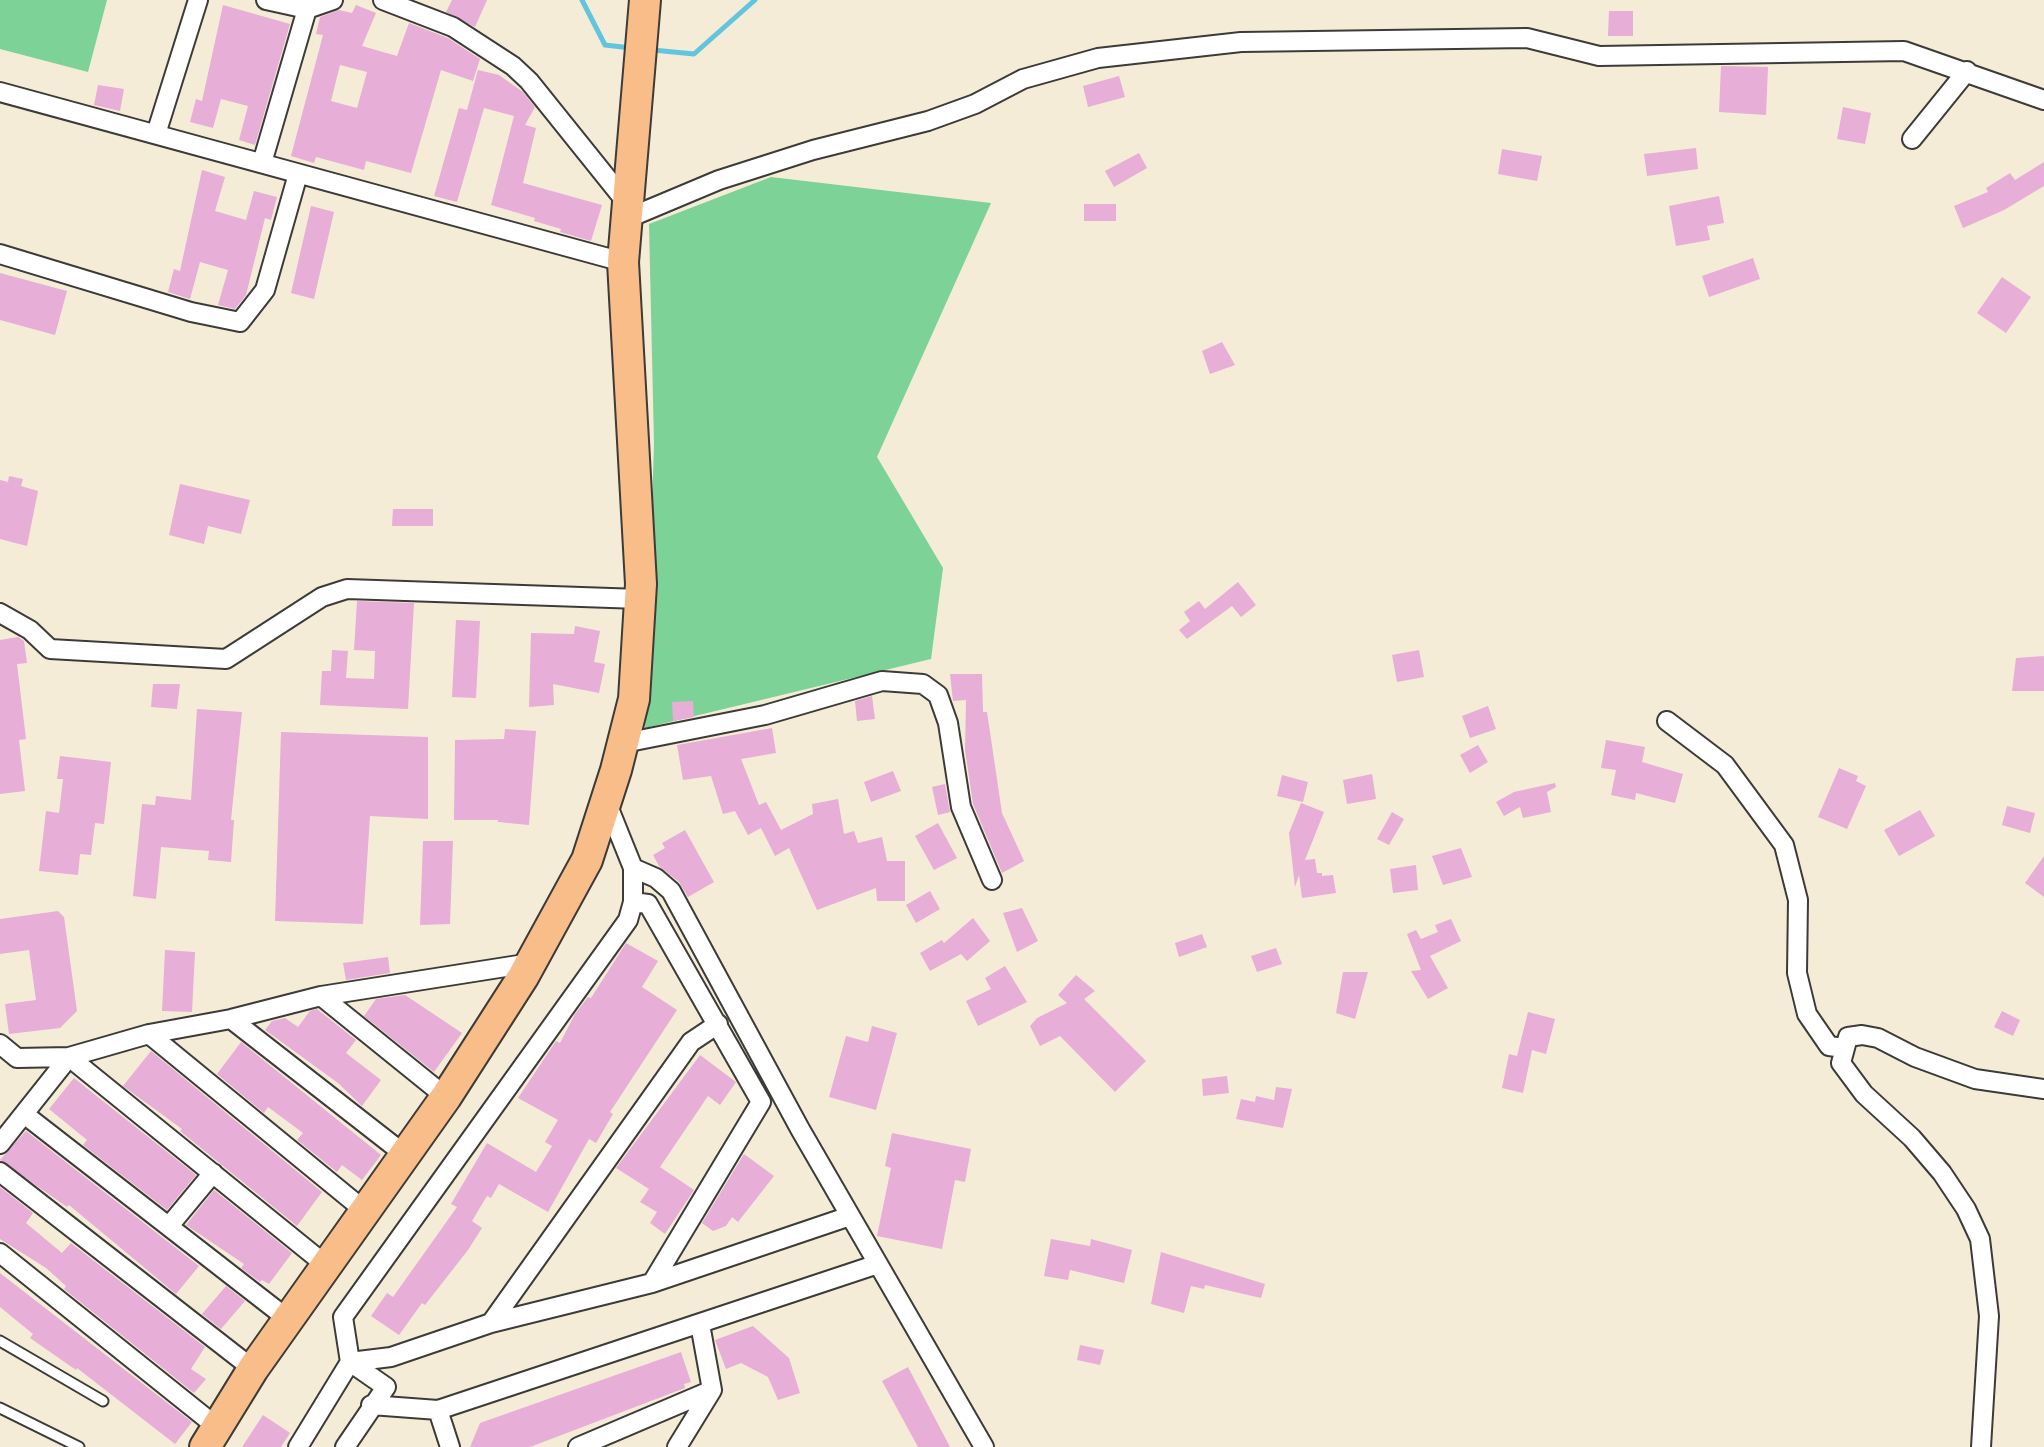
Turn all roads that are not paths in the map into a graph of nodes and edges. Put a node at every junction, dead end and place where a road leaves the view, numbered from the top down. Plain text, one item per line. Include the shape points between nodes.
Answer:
1 (198, 0) edge
2 (266, 0) edge
3 (333, 0) edge
4 (383, 0) edge
5 (645, 0) edge
6 (307, 9) junction
7 (1967, 71) junction
8 (0, 92) edge
9 (2044, 100) edge
10 (156, 134) junction
11 (1912, 139) dead end
12 (262, 163) junction
13 (298, 174) junction
14 (628, 200) junction
15 (0, 254) edge
16 (623, 262) junction
17 (640, 599) junction
18 (0, 613) edge
19 (1667, 721) dead end
20 (624, 743) junction
21 (606, 801) junction
22 (633, 868) junction
23 (656, 878) junction
24 (992, 880) dead end
25 (633, 902) junction
26 (531, 963) junction
27 (321, 996) junction
28 (231, 1019) junction
29 (718, 1024) junction
30 (0, 1032) edge
31 (149, 1034) junction
32 (0, 1044) edge
33 (1844, 1048) junction
34 (69, 1057) junction
35 (2044, 1089) edge
36 (446, 1097) junction
37 (24, 1114) junction
38 (0, 1144) edge
39 (404, 1154) junction
40 (0, 1172) edge
41 (213, 1173) junction
42 (365, 1211) junction
43 (850, 1216) junction
44 (169, 1226) junction
45 (0, 1253) edge
46 (878, 1264) junction
47 (327, 1266) junction
48 (652, 1283) junction
49 (289, 1320) junction
50 (491, 1323) junction
51 (700, 1324) junction
52 (0, 1341) edge
53 (350, 1362) junction
54 (253, 1369) junction
55 (712, 1390) junction
56 (103, 1401) dead end
57 (371, 1405) junction
58 (0, 1408) edge
59 (438, 1410) junction
60 (211, 1437) edge
61 (79, 1447) edge
62 (298, 1447) edge
63 (345, 1447) edge
64 (450, 1447) edge
65 (578, 1447) edge
66 (677, 1447) edge
67 (984, 1447) edge
68 (1981, 1447) edge

1 - 10 street
2 - 6 street
3 - 6 street
4 - 14 street via 453,27 513,66
5 - 14 main road
6 - 12 street
7 - 9 street
7 - 11 street
7 - 14 street via 1904,51 1599,56 1527,38 1241,42 1098,58 1023,79 928,121
8 - 10 street
10 - 12 street
12 - 13 street
13 - 15 street via 265,290 240,322
13 - 16 street
14 - 16 main road
16 - 17 main road
17 - 18 street via 347,589 322,597 226,659 50,649
17 - 20 main road via 634,699
19 - 33 street via 1725,765 1784,845 1798,900 1797,973 1807,1014 1829,1046
20 - 21 main road
20 - 24 street via 765,715 882,681 923,684 938,695 948,723 961,807
21 - 22 street
21 - 26 main road via 587,860
22 - 23 street
22 - 25 street
23 - 25 street
23 - 43 street via 671,891
25 - 29 street via 648,904
25 - 53 street via 628,920 343,1317
26 - 27 street
26 - 36 main road
27 - 28 street
27 - 36 street
28 - 31 street
28 - 39 street
29 - 48 street via 761,1102
29 - 50 street via 691,1042
30 - 32 street
31 - 34 street
31 - 42 street
32 - 34 street via 17,1058
33 - 35 street via 1848,1037 1870,1036 1975,1079
33 - 68 street via 1841,1063 1864,1094 1942,1173 1980,1239 1989,1316
34 - 37 street
34 - 41 street
36 - 39 main road
37 - 38 street
37 - 44 street
39 - 42 main road
40 - 54 street
41 - 44 street
41 - 47 street
42 - 47 main road
43 - 46 street
43 - 48 street
44 - 49 street
45 - 60 street
46 - 51 street
46 - 67 street
47 - 49 main road
48 - 50 street
49 - 54 main road
50 - 53 street via 391,1357
51 - 55 street
51 - 59 street
52 - 56 lane
53 - 57 street via 386,1387
53 - 62 street
54 - 60 main road
55 - 65 street
55 - 66 street
57 - 59 street
57 - 63 street
58 - 61 lane
59 - 64 street

